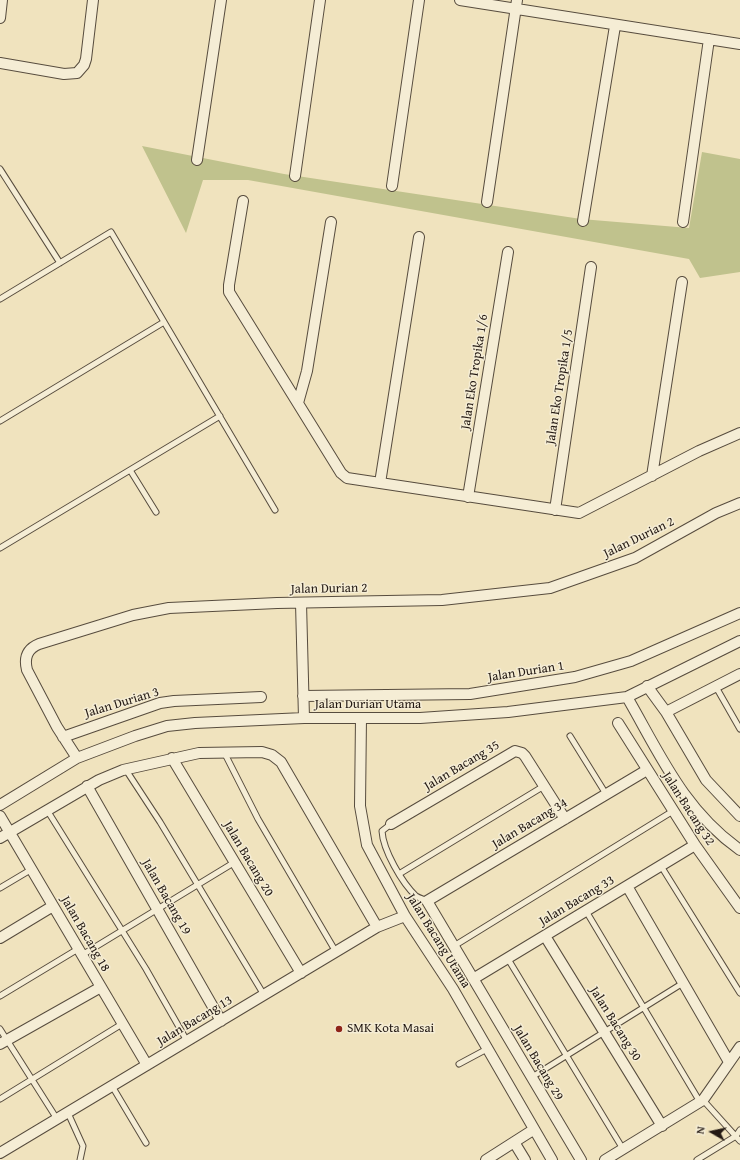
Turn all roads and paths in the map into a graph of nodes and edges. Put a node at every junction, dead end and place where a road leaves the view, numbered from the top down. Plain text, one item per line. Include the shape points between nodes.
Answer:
1 (2, 0) edge
2 (93, 0) edge
3 (221, 0) edge
4 (320, 0) edge
5 (419, 0) edge
6 (460, 0) edge
7 (517, 5) edge
8 (0, 18) edge
9 (615, 26) junction
10 (709, 39) junction
11 (740, 44) edge
12 (0, 63) edge
13 (197, 160) dead end
14 (0, 169) edge
15 (295, 176) dead end
16 (392, 186) dead end
17 (243, 200) dead end
18 (487, 202) dead end
19 (583, 221) dead end
20 (331, 222) dead end
21 (683, 222) dead end
22 (419, 237) dead end
23 (508, 252) dead end
24 (60, 263) junction
25 (591, 267) dead end
26 (682, 282) dead end
27 (0, 299) edge
28 (164, 322) junction
29 (298, 403) junction
30 (220, 416) junction
31 (0, 421) edge
32 (740, 434) edge
33 (130, 470) junction
34 (652, 476) junction
35 (380, 483) junction
36 (468, 497) junction
37 (740, 503) edge
38 (275, 510) dead end
39 (555, 510) junction
40 (156, 512) dead end
41 (0, 548) edge
42 (301, 603) junction
43 (740, 613) edge
44 (740, 641) edge
45 (740, 674) edge
46 (647, 686) junction
47 (716, 687) junction
48 (303, 696) junction
49 (261, 697) dead end
50 (627, 697) junction
51 (666, 712) junction
52 (304, 718) junction
53 (361, 718) junction
54 (618, 722) dead end
55 (740, 729) edge
56 (570, 736) dead end
57 (64, 737) junction
58 (224, 752) junction
59 (78, 758) junction
60 (172, 758) junction
61 (126, 770) junction
62 (647, 770) junction
63 (87, 786) junction
64 (544, 786) junction
65 (606, 794) junction
66 (0, 805) edge
67 (47, 810) junction
68 (673, 811) junction
69 (0, 816) edge
70 (740, 816) edge
71 (565, 818) junction
72 (391, 824) joint
73 (10, 832) junction
74 (0, 838) edge
75 (695, 845) junction
76 (740, 850) edge
77 (235, 862) junction
78 (661, 866) junction
79 (32, 869) junction
80 (400, 874) junction
81 (198, 885) junction
82 (627, 886) junction
83 (0, 888) edge
84 (427, 901) junction
85 (53, 906) junction
86 (740, 908) edge
87 (158, 909) junction
88 (586, 911) junction
89 (405, 916) junction
90 (377, 928) junction
91 (122, 931) junction
92 (545, 936) junction
93 (0, 938) edge
94 (454, 946) junction
95 (80, 952) junction
96 (336, 952) junction
97 (508, 959) junction
98 (301, 973) junction
99 (473, 979) junction
100 (683, 983) junction
101 (100, 987) junction
102 (740, 992) edge
103 (264, 995) junction
104 (0, 996) edge
105 (644, 1008) junction
106 (221, 1021) junction
107 (122, 1024) junction
108 (0, 1029) edge
109 (604, 1032) junction
110 (187, 1041) junction
111 (4, 1042) edge
112 (740, 1047) edge
113 (487, 1048) junction
114 (567, 1056) junction
115 (729, 1062) junction
116 (460, 1064) dead end
117 (147, 1065) junction
118 (532, 1078) junction
119 (33, 1080) junction
120 (112, 1086) junction
121 (0, 1099) edge
122 (702, 1101) junction
123 (68, 1113) junction
124 (57, 1119) junction
125 (662, 1126) junction
126 (533, 1130) junction
127 (740, 1130) edge
128 (736, 1136) junction
129 (740, 1141) edge
130 (514, 1142) junction
131 (146, 1143) dead end
132 (623, 1149) junction
133 (0, 1153) edge
134 (80, 1160) edge
135 (486, 1160) edge
136 (525, 1160) edge
137 (552, 1160) edge
138 (580, 1160) edge
139 (605, 1160) edge
140 (697, 1160) edge

1 - 8 street
2 - 12 street via 86,59 76,72 64,74
3 - 13 street
4 - 15 street
5 - 16 street
6 - 7 street
7 - 9 street
7 - 18 street
9 - 10 street
9 - 19 street
10 - 11 street
10 - 21 street
14 - 24 lane
17 - 29 street via 229,290
20 - 29 street via 307,371
22 - 35 street
23 - 36 street, Jalan Eko Tropika 1/6
24 - 27 lane
24 - 28 lane via 110,232
25 - 39 street, Jalan Eko Tropika 1/5
26 - 34 street
28 - 30 lane
28 - 31 lane
29 - 35 street via 342,475 350,479
30 - 33 lane
30 - 38 lane
32 - 34 street via 699,451
33 - 40 lane
33 - 41 lane
34 - 39 street via 581,513
35 - 36 street
36 - 39 street
37 - 42 street, Jalan Durian 2 via 716,513 635,558 550,588 442,600
42 - 48 street
42 - 57 street, Jalan Durian 2 via 152,610 31,647 25,661 27,670
43 - 48 street, Jalan Durian 1 via 631,662 575,677 470,694
44 - 46 street, Jalan Durian Utama
45 - 47 street
46 - 50 street, Jalan Durian Utama
46 - 51 street
47 - 51 street
47 - 55 lane
48 - 52 street
49 - 57 street, Jalan Durian 3 via 174,701
50 - 53 street, Jalan Durian Utama via 508,712 420,718
50 - 76 street via 674,781 690,803 705,821
51 - 70 street via 706,780
52 - 53 street, Jalan Durian Utama
52 - 59 street, Jalan Durian Utama via 167,726
53 - 89 street, Jalan Bacang Utama via 359,777 362,826 367,845
54 - 62 street, Jalan Bacang 32
56 - 65 lane
57 - 59 street, Jalan Durian 2
58 - 60 street
58 - 90 street via 262,752 272,755 281,762
58 - 96 lane via 258,819
59 - 66 street, Jalan Durian Utama
60 - 61 street
60 - 77 street, Jalan Bacang 20
61 - 63 street
61 - 81 lane
62 - 65 street, Jalan Bacang 34
62 - 68 street, Jalan Bacang 32
63 - 67 street
63 - 87 street, Jalan Bacang 19
64 - 71 street, Jalan Bacang 35
64 - 72 street, Jalan Bacang 35 via 525,756 515,751
64 - 80 lane
65 - 71 street, Jalan Bacang 34
67 - 73 street
67 - 91 lane
68 - 75 street, Jalan Bacang 32
68 - 94 lane
69 - 73 street, Jalan Bacang 18
71 - 84 street, Jalan Bacang 34
72 - 80 lane via 383,829 382,834
73 - 74 street
73 - 79 street, Jalan Bacang 18
75 - 78 street, Jalan Bacang 33
75 - 86 street, Jalan Bacang 32
77 - 81 lane
77 - 98 street, Jalan Bacang 20
78 - 82 street, Jalan Bacang 33
78 - 102 lane
79 - 83 lane
79 - 85 street, Jalan Bacang 18
80 - 84 lane via 416,896
81 - 87 lane
81 - 103 lane
82 - 88 street, Jalan Bacang 33
82 - 100 street
84 - 94 street, Jalan Bacang 29
85 - 93 street
85 - 95 street, Jalan Bacang 18
87 - 91 lane
87 - 106 street, Jalan Bacang 19
88 - 92 street, Jalan Bacang 33
88 - 105 lane
89 - 90 street, Jalan Bacang 13
89 - 113 street, Jalan Bacang Utama via 453,989
90 - 96 street, Jalan Bacang 13
91 - 95 lane
91 - 110 lane
92 - 97 street, Jalan Bacang 33
92 - 109 street, Jalan Bacang 30
94 - 99 street, Jalan Bacang 29
95 - 101 street, Jalan Bacang 18
95 - 104 lane
96 - 98 street, Jalan Bacang 13
97 - 99 street, Jalan Bacang 33
97 - 114 lane
98 - 103 street, Jalan Bacang 13
99 - 118 street, Jalan Bacang 29
100 - 105 lane
100 - 115 street
101 - 107 street, Jalan Bacang 18
101 - 111 street
103 - 106 street, Jalan Bacang 13
105 - 109 lane
105 - 122 lane
106 - 110 street, Jalan Bacang 13
107 - 117 street, Jalan Bacang 18
107 - 119 lane
108 - 111 lane
109 - 114 lane
109 - 125 street, Jalan Bacang 30
110 - 117 street, Jalan Bacang 13
111 - 119 lane
112 - 115 street
113 - 116 lane
113 - 126 street, Jalan Bacang Utama
114 - 118 lane
114 - 132 lane
115 - 122 street
117 - 120 street, Jalan Bacang 13
118 - 138 street, Jalan Bacang 29
119 - 121 lane
119 - 124 lane
120 - 123 street, Jalan Bacang 13
120 - 131 lane
122 - 125 street
122 - 128 lane
123 - 124 street, Jalan Bacang 13
123 - 134 lane via 84,1146
124 - 133 street, Jalan Bacang 13
125 - 132 street
126 - 130 street
126 - 137 street, Jalan Bacang Utama
127 - 128 lane
128 - 129 lane
128 - 140 lane
130 - 135 street
130 - 136 street
132 - 139 street

